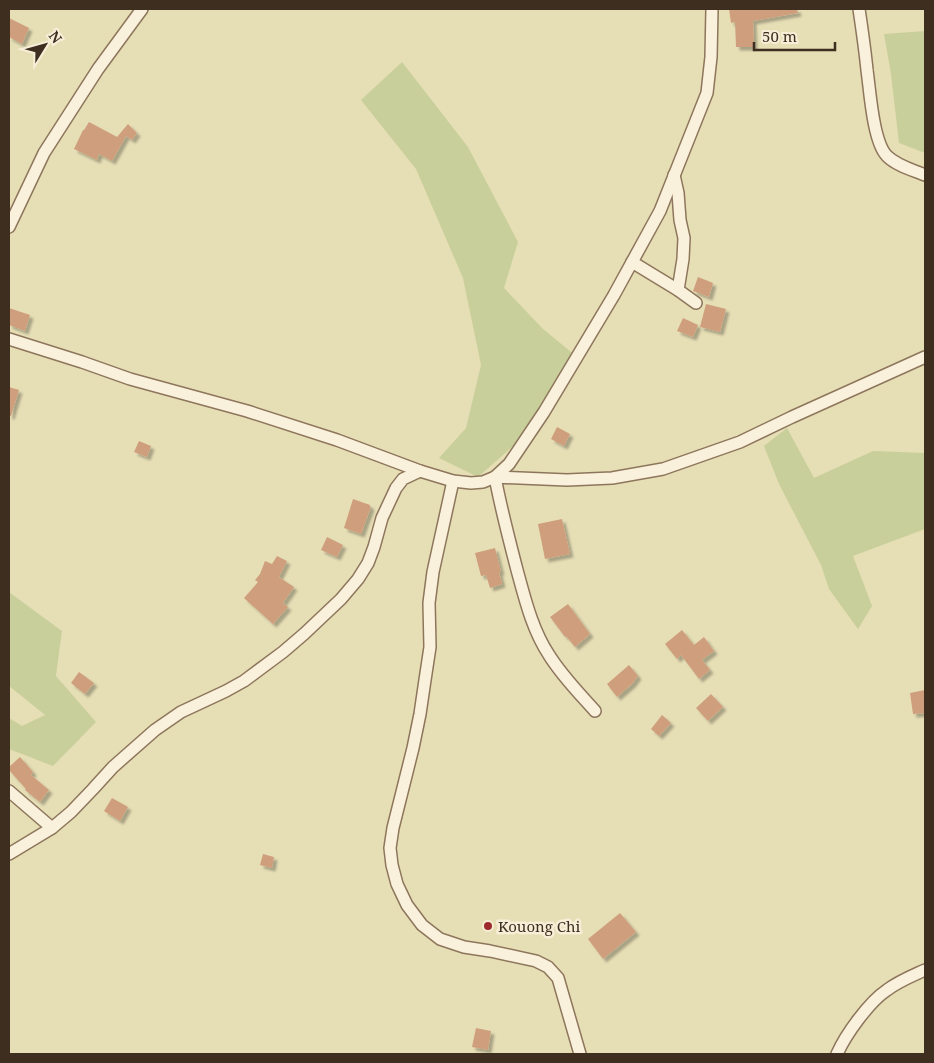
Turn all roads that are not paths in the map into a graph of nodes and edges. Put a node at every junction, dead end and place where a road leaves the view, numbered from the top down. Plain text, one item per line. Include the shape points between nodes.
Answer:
1 (142, 9) edge
2 (712, 9) edge
3 (860, 9) edge
4 (674, 175) junction
5 (925, 175) edge
6 (9, 227) edge
7 (632, 262) junction
8 (678, 290) junction
9 (696, 303) dead end
10 (9, 339) edge
11 (925, 357) edge
12 (420, 471) junction
13 (495, 477) junction
14 (453, 481) junction
15 (595, 711) dead end
16 (9, 791) edge
17 (52, 828) junction
18 (9, 854) edge
19 (925, 970) edge
20 (580, 1054) edge
21 (838, 1054) edge

1 - 6 street via 98,69 44,154
2 - 4 street via 707,93
3 - 5 street via 870,94 883,151 892,160
4 - 7 street via 660,211
4 - 8 street via 684,238
7 - 8 street
7 - 13 street via 544,412 509,464
8 - 9 street
10 - 12 street via 130,379 247,411
11 - 13 street via 740,442 663,469 612,478
12 - 14 street
12 - 17 street via 403,479 396,488 382,518 368,563 358,579 324,615 244,681 181,712 155,730
13 - 14 street via 483,482
13 - 15 street via 534,627 565,678
14 - 20 street via 433,572 429,602 430,647 420,714 393,828 392,865 407,905 422,925 440,939 464,948 490,951 548,967 558,978
16 - 17 street
17 - 18 street
19 - 21 street via 885,991 865,1011

